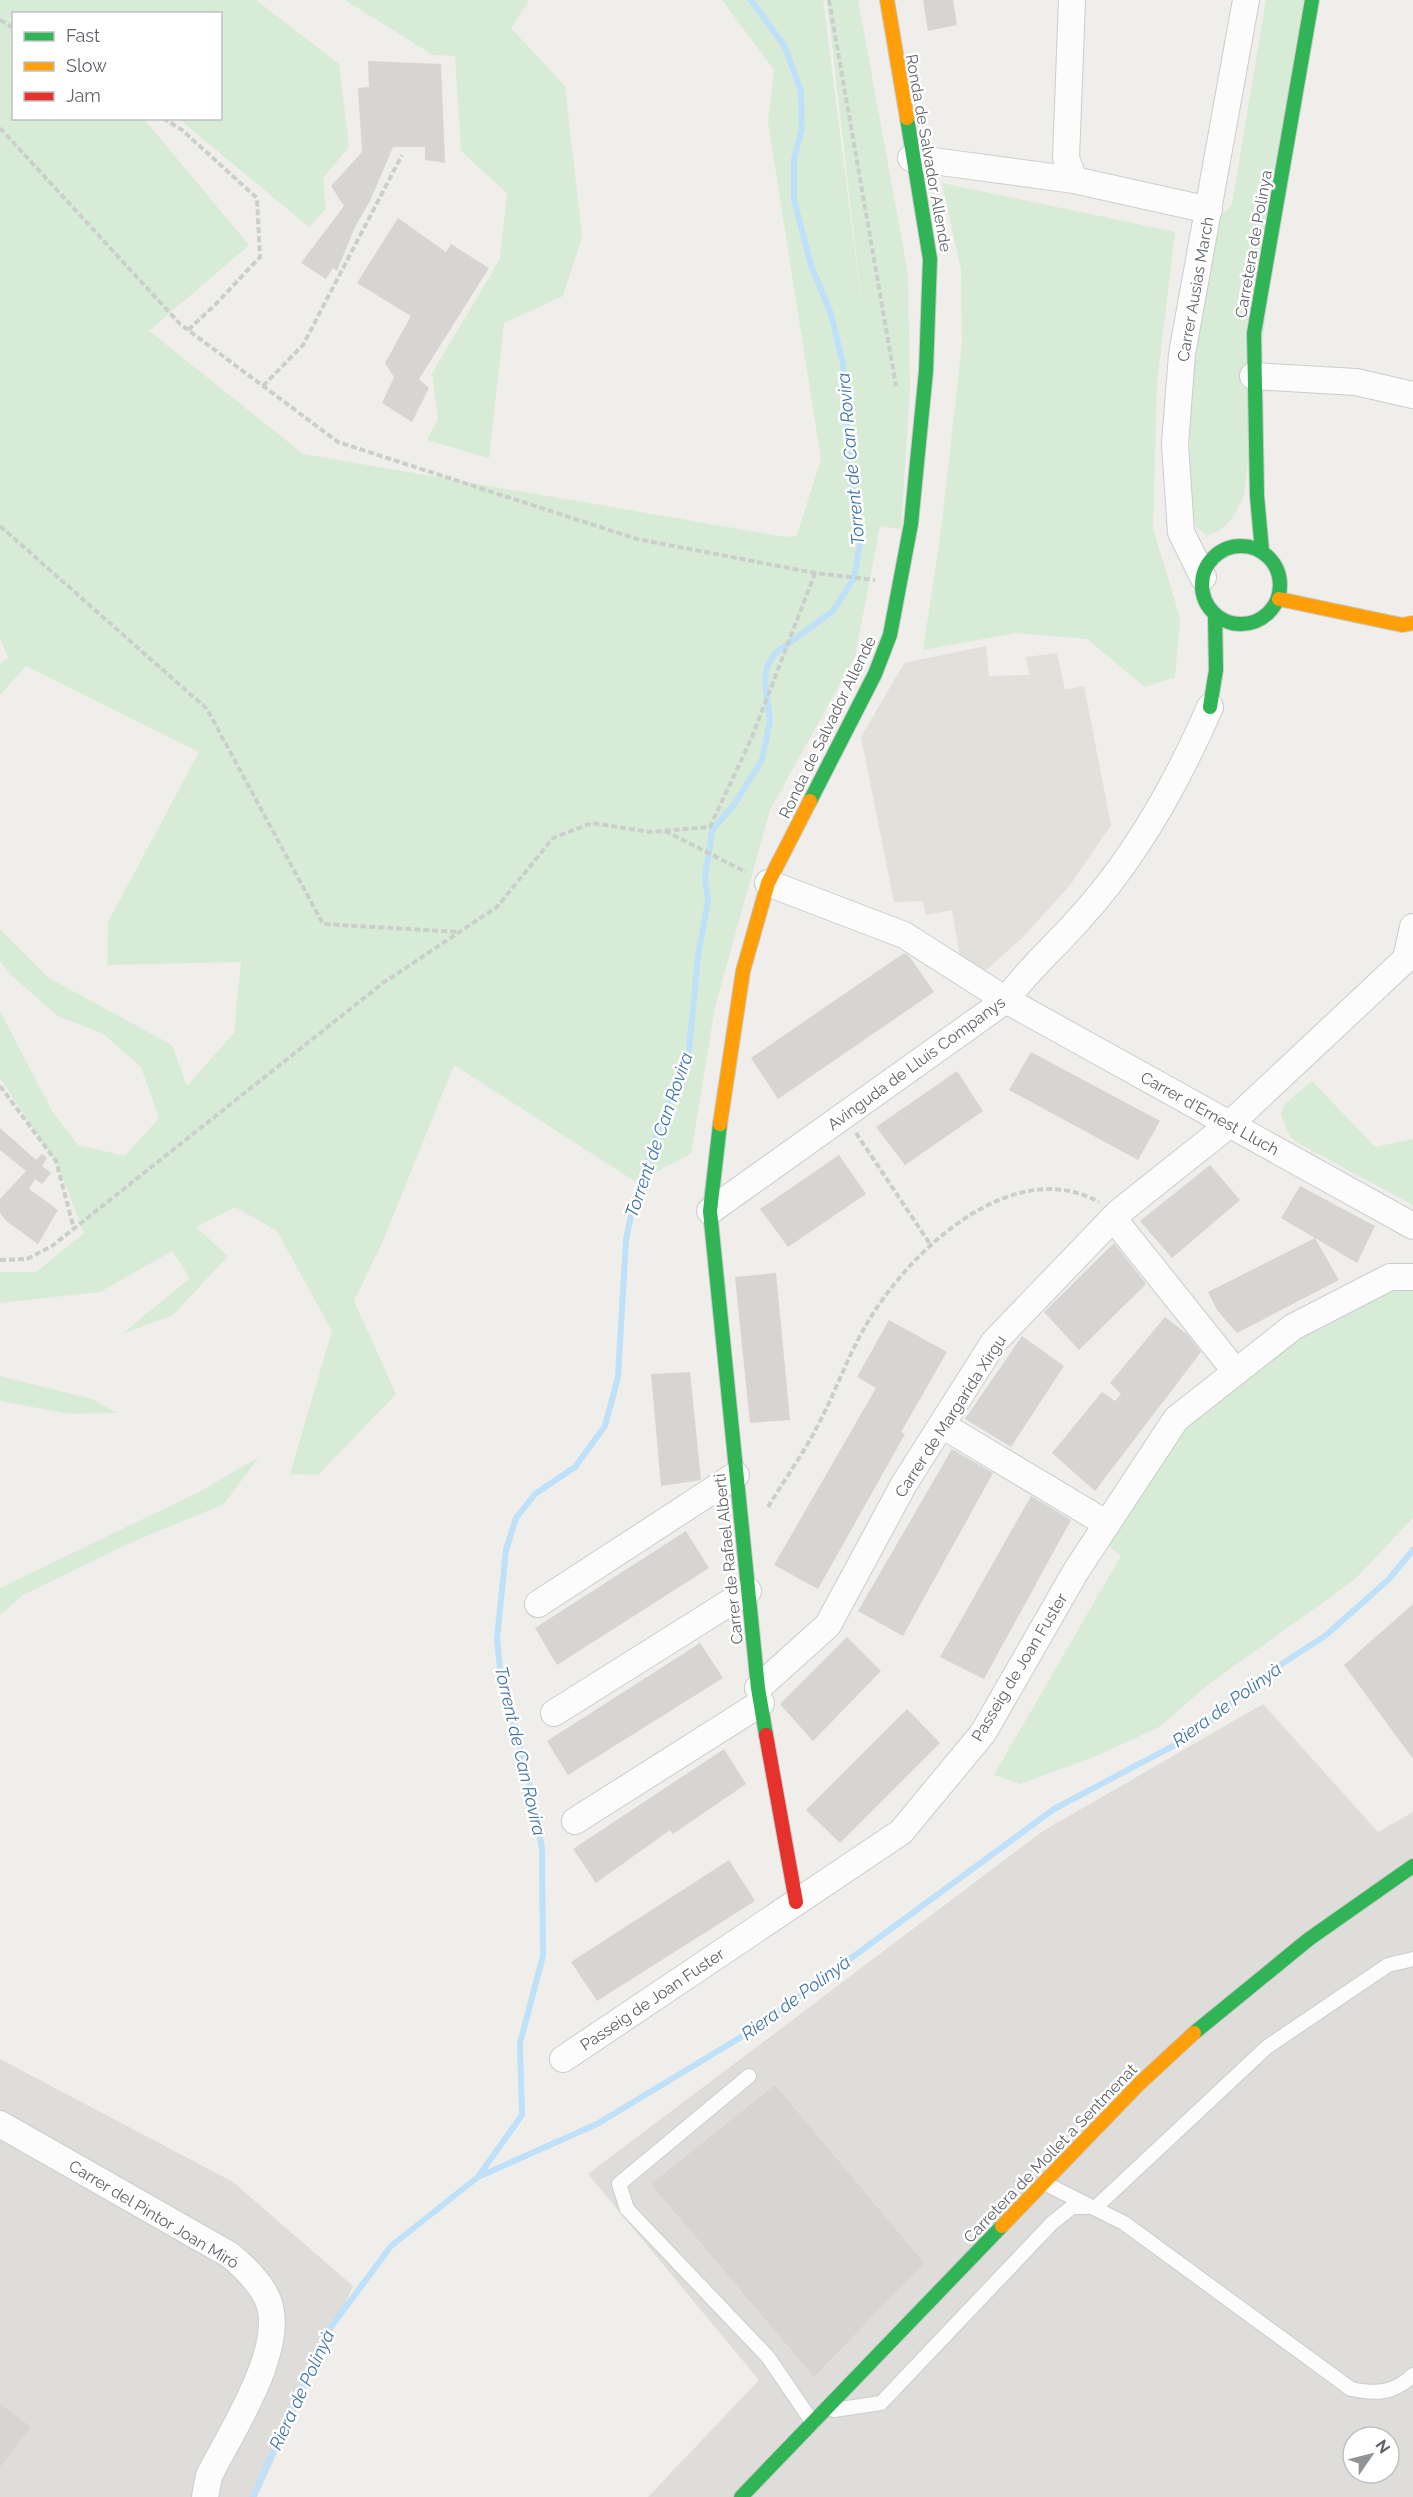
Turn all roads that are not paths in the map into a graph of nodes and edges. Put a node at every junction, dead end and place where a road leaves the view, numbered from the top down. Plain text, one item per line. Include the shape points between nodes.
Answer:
1 (886, 0) edge
2 (1072, 0) edge
3 (1246, 0) edge
4 (1312, 0) edge
5 (911, 158) junction
6 (1074, 180) junction
7 (1209, 210) junction
8 (1253, 376) junction
9 (1413, 395) edge
10 (1257, 496) junction
11 (1231, 547) junction
12 (1262, 551) junction
13 (1203, 576) junction
14 (1279, 599) junction
15 (1215, 615) junction
16 (1413, 623) edge
17 (1229, 670) dead end
18 (1210, 707) junction
19 (768, 883) junction
20 (1413, 927) edge
21 (1409, 958) edge
22 (1006, 1000) junction
23 (1230, 1124) junction
24 (710, 1211) junction
25 (1115, 1215) junction
26 (1413, 1226) edge
27 (1413, 1277) edge
28 (1236, 1372) junction
29 (942, 1425) junction
30 (736, 1475) junction
31 (1107, 1524) junction
32 (748, 1591) junction
33 (538, 1604) dead end
34 (759, 1696) junction
35 (554, 1713) dead end
36 (575, 1821) dead end
37 (1413, 1866) edge
38 (796, 1902) junction
39 (1413, 1959) edge
40 (564, 2059) dead end
41 (749, 2076) dead end
42 (0, 2124) edge
43 (1044, 2183) junction
44 (1096, 2207) junction
45 (1413, 2375) edge
46 (825, 2411) junction
47 (813, 2423) junction
48 (205, 2497) edge
49 (741, 2497) edge

1 - 5 street, Ronda de Salvador Allende
2 - 6 street via 1066,158
3 - 7 street, Carrer Ausias March
4 - 8 street, Carretera de Polinya via 1254,333
5 - 6 street
5 - 19 street, Ronda de Salvador Allende via 930,259 925,383 911,524 890,635 875,674
6 - 7 street
7 - 13 street, Carrer Ausias March via 1182,354 1175,444 1181,532
8 - 9 street via 1356,382
8 - 10 street, Carretera de Polinya
10 - 11 street, Carretera de Polinya
10 - 12 street, Carretera de Polinya
11 - 12 street via 1248,546
11 - 13 street via 1214,557
12 - 14 street via 1278,569
13 - 15 street via 1203,594
14 - 15 street via 1272,612 1246,630
14 - 16 street via 1402,625
15 - 18 street via 1216,670
17 - 18 street
18 - 22 street, Avinguda de Lluís Companys via 1179,778 1122,865 1081,918 1021,978
19 - 22 street, Carrer d'Ernest Lluch via 904,935
19 - 24 street, Ronda de Salvador Allende via 743,971
20 - 21 street
21 - 23 street, Carrer de Margarida Xirgu
22 - 23 street, Carrer d'Ernest Lluch
22 - 24 street, Avinguda de Lluís Companys
23 - 25 street, Carrer de Margarida Xirgu
23 - 26 street, Carrer d'Ernest Lluch
24 - 30 street, Carrer de Rafael Alberti
25 - 28 street
25 - 29 street, Carrer de Margarida Xirgu via 994,1342
27 - 28 street, Passeig de Joan Fuster via 1390,1277 1293,1328
28 - 31 street, Passeig de Joan Fuster via 1176,1419
29 - 31 street
29 - 34 street, Carrer de Margarida Xirgu via 904,1484 828,1625
30 - 32 street, Carrer de Rafael Alberti
30 - 33 street
31 - 38 street, Passeig de Joan Fuster via 983,1733 901,1832
32 - 34 street, Carrer de Rafael Alberti
32 - 35 street
34 - 36 street, Carrer de Margarida Xirgu
34 - 38 street, Carrer de Rafael Alberti
37 - 43 street, Carretera de Mollet a Sentmenat via 1310,1939 1218,2012 1139,2084
38 - 40 street, Passeig de Joan Fuster
39 - 44 lane via 1388,1965 1267,2047
41 - 47 lane via 619,2184 627,2209 768,2357
42 - 48 street, Carrer del Pintor Joan Miró via 230,2255 267,2298 272,2334 267,2357 208,2476
43 - 44 lane
43 - 46 street, Carretera de Mollet a Sentmenat
44 - 45 lane via 1124,2223 1351,2389 1390,2391 1403,2386
44 - 46 lane via 1072,2207 1052,2223 880,2403
46 - 47 street, Carretera de Mollet a Sentmenat
47 - 49 street, Carretera de Mollet a Sentmenat

